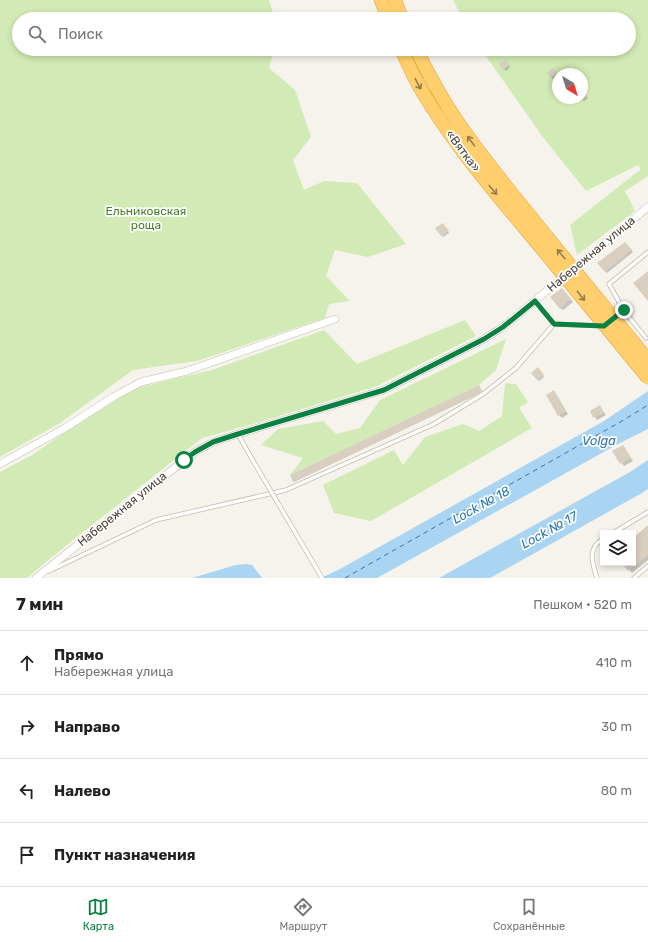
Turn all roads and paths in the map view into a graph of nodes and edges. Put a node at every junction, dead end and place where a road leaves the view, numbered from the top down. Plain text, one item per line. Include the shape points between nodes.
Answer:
1 (381, 0) edge
2 (395, 0) edge
3 (385, 12) edge
4 (399, 12) edge
5 (404, 56) edge
6 (420, 56) edge
7 (648, 207) edge
8 (543, 241) junction
9 (648, 252) edge
10 (535, 301) junction
11 (624, 310) junction
12 (335, 318) dead end
13 (554, 324) junction
14 (647, 338) edge
15 (648, 360) edge
16 (648, 378) edge
17 (238, 434) junction
18 (0, 464) edge
19 (648, 512) edge
20 (618, 530) edge
21 (600, 542) edge
22 (648, 566) edge
23 (37, 577) edge
24 (322, 578) edge
25 (597, 578) edge
26 (634, 578) edge

1 - 3 highway
2 - 4 highway
5 -> 8 highway, «Вятка» via 420,87 473,166
8 -> 6 highway, «Вятка» via 455,118
7 - 10 street, Набережная улица
15 -> 8 highway, bridge
8 -> 16 highway, bridge
9 - 11 lane via 609,284
10 - 13 lane
10 - 17 street, Набережная улица via 484,339 384,390
11 - 13 lane via 604,326
11 - 14 lane
12 - 18 street via 187,371 141,382
13 - 23 lane via 516,368 483,394 434,424 286,490 156,520
17 - 23 street, Набережная улица via 213,442 195,452
17 - 24 lane, bridge
19 - 20 lane
21 - 25 lane via 592,549 591,560
22 - 26 lane

